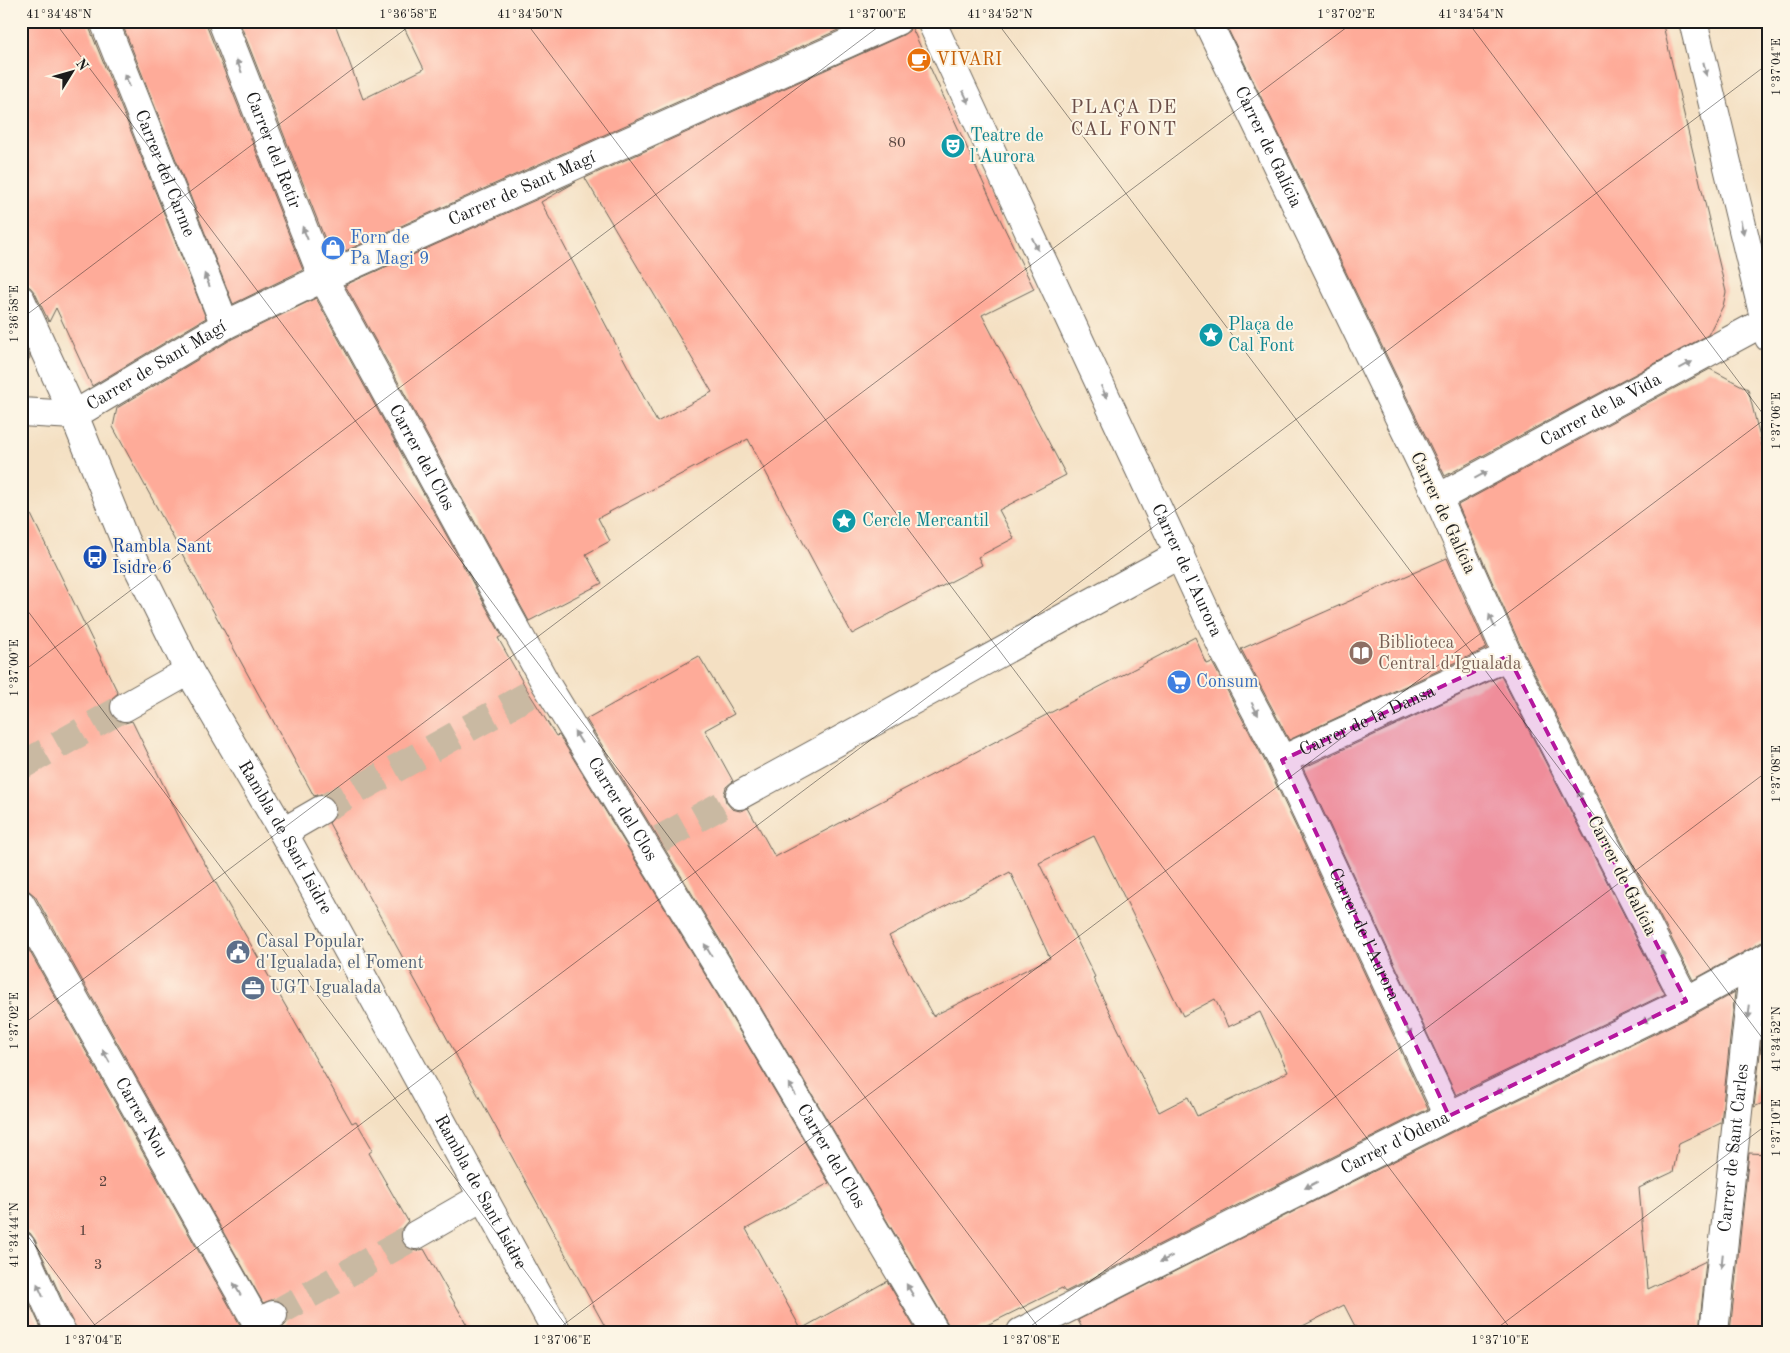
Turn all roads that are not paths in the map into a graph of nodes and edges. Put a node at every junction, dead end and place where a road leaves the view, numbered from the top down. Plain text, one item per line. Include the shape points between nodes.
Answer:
1 (104, 21) edge
2 (222, 21) edge
3 (897, 21) edge
4 (931, 21) edge
5 (1207, 21) edge
6 (1693, 21) edge
7 (323, 278) junction
8 (21, 300) edge
9 (225, 325) junction
10 (1767, 330) edge
11 (21, 412) edge
12 (74, 415) junction
13 (1438, 498) junction
14 (1180, 554) junction
15 (1508, 656) junction
16 (189, 671) junction
17 (125, 707) tunnel mouth
18 (1282, 760) junction
19 (740, 794) tunnel mouth
20 (321, 810) tunnel mouth
21 (283, 832) junction
22 (21, 904) edge
23 (1762, 960) edge
24 (1686, 1000) junction
25 (1448, 1116) junction
26 (484, 1196) junction
27 (416, 1235) tunnel mouth
28 (21, 1246) edge
29 (264, 1323) edge
30 (62, 1332) edge
31 (558, 1332) edge
32 (935, 1332) edge
33 (1021, 1332) edge
34 (1714, 1332) edge

9 -> 1 street, Carrer del Carme
7 -> 2 street, Carrer del Retir
3 - 7 street, Carrer de Sant Magí
4 -> 14 street, Carrer de l'Aurora
5 - 13 street, Carrer de Galícia
6 -> 10 street
7 - 9 street, Carrer de Sant Magí
32 -> 7 street, Carrer del Clos via 749,1018 653,842 539,689
8 - 12 street, Rambla de Sant Isidre
9 - 12 street, Carrer de Sant Magí
13 -> 10 street, Carrer de la Vida
11 - 12 street
12 - 16 street, Rambla de Sant Isidre via 125,541
15 -> 13 street, Carrer de Galícia
14 -> 18 street, Carrer de l'Aurora via 1224,651
14 - 19 street
15 - 18 street, Carrer de la Dansa
24 -> 15 street, Carrer de Galícia
16 - 17 street
16 - 21 street, Rambla de Sant Isidre
18 -> 25 street, Carrer de l'Aurora
20 - 21 street
21 - 26 street, Rambla de Sant Isidre
29 -> 22 street, Carrer Nou
23 - 24 street, Carrer d'Òdena
23 -> 34 street, Carrer de Sant Carles
24 -> 25 street, Carrer d'Òdena
25 -> 33 street, Carrer d'Òdena
26 - 27 street
26 - 31 street, Rambla de Sant Isidre
30 -> 28 street

